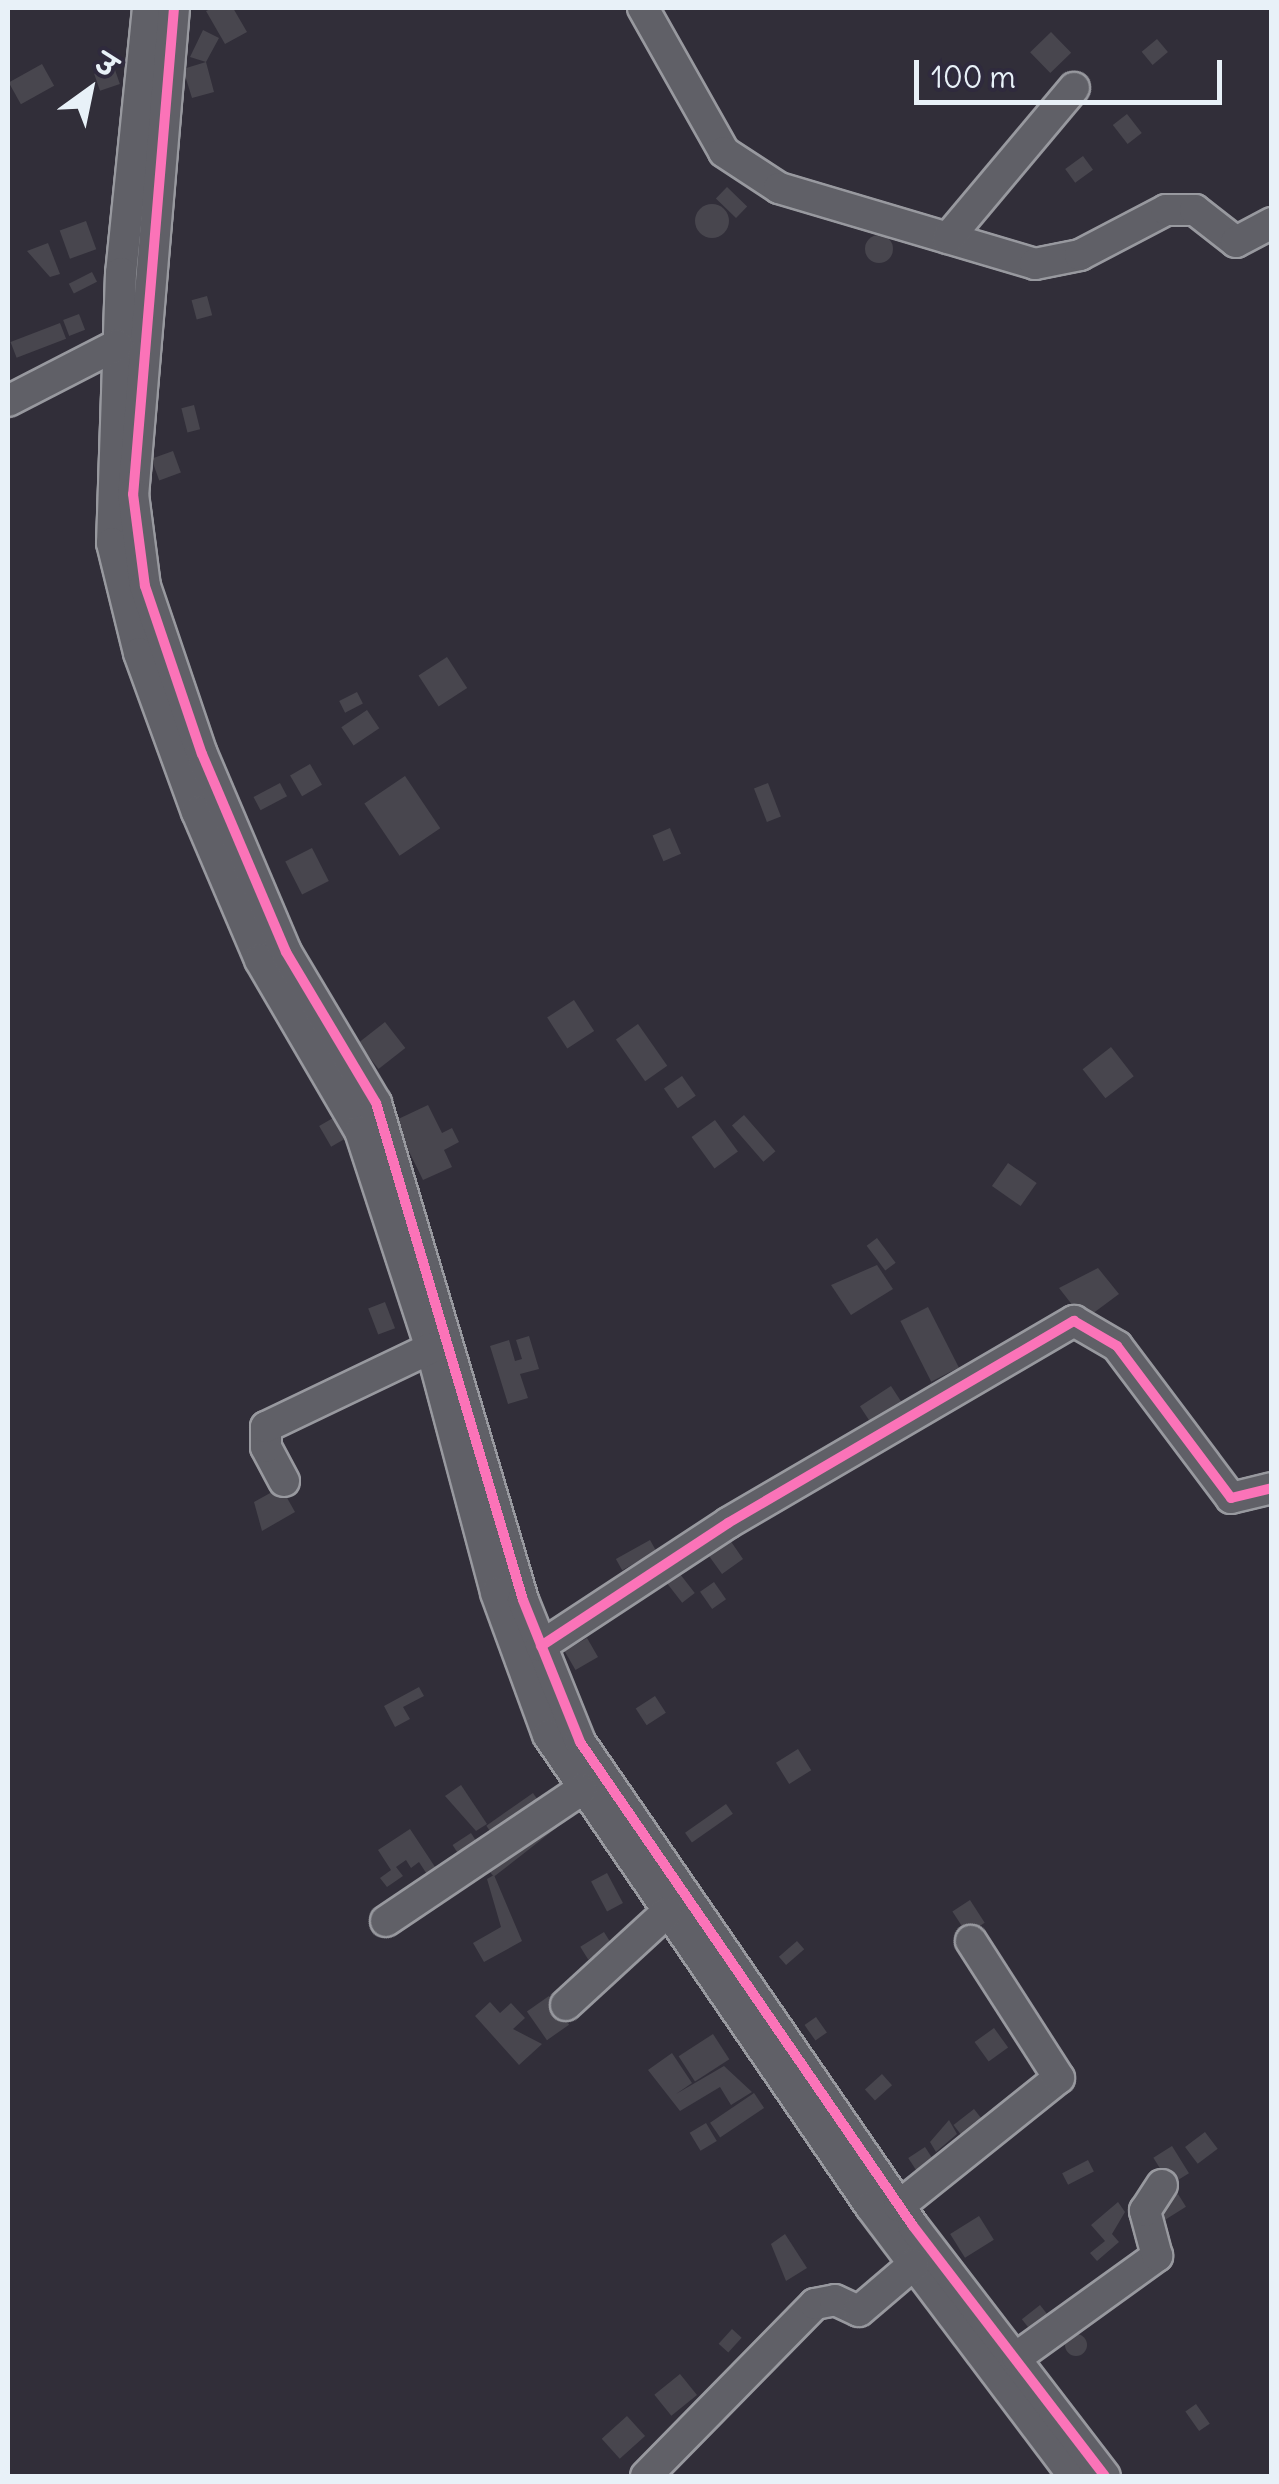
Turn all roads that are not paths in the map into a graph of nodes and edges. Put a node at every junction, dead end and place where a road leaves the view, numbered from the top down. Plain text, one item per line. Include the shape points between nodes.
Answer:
1 (148, 8) edge
2 (174, 8) edge
3 (643, 8) edge
4 (1074, 88) dead end
5 (1272, 223) edge
6 (948, 238) junction
7 (118, 345) junction
8 (8, 400) edge
9 (431, 1348) junction
10 (284, 1482) dead end
11 (1272, 1488) edge
12 (541, 1646) junction
13 (581, 1790) junction
14 (666, 1914) junction
15 (386, 1921) dead end
16 (971, 1941) dead end
17 (566, 2005) dead end
18 (1162, 2185) dead end
19 (899, 2206) junction
20 (914, 2264) junction
21 (1016, 2357) junction
22 (646, 2476) edge
23 (1074, 2476) edge
24 (1105, 2476) edge

1 - 7 street
2 - 12 street via 134,494 145,586 251,880 376,1103
3 - 6 street via 724,152 750,174
4 - 6 street
5 - 6 street via 1236,242 1194,210 1166,210 1056,263
7 - 8 street
7 - 9 street via 112,543 139,653 260,960 360,1131
9 - 10 street via 266,1427 266,1447
9 - 13 street via 507,1627 548,1735
11 - 12 street via 1231,1498 1117,1346 1074,1321 728,1523
12 - 19 street via 604,1786
13 - 14 street
13 - 15 street
14 - 17 street
14 - 20 street
16 - 19 street via 1058,2078
18 - 21 street via 1145,2211 1156,2256
19 - 21 street
20 - 22 street via 859,2311 835,2300 816,2304
20 - 23 street
21 - 24 street

